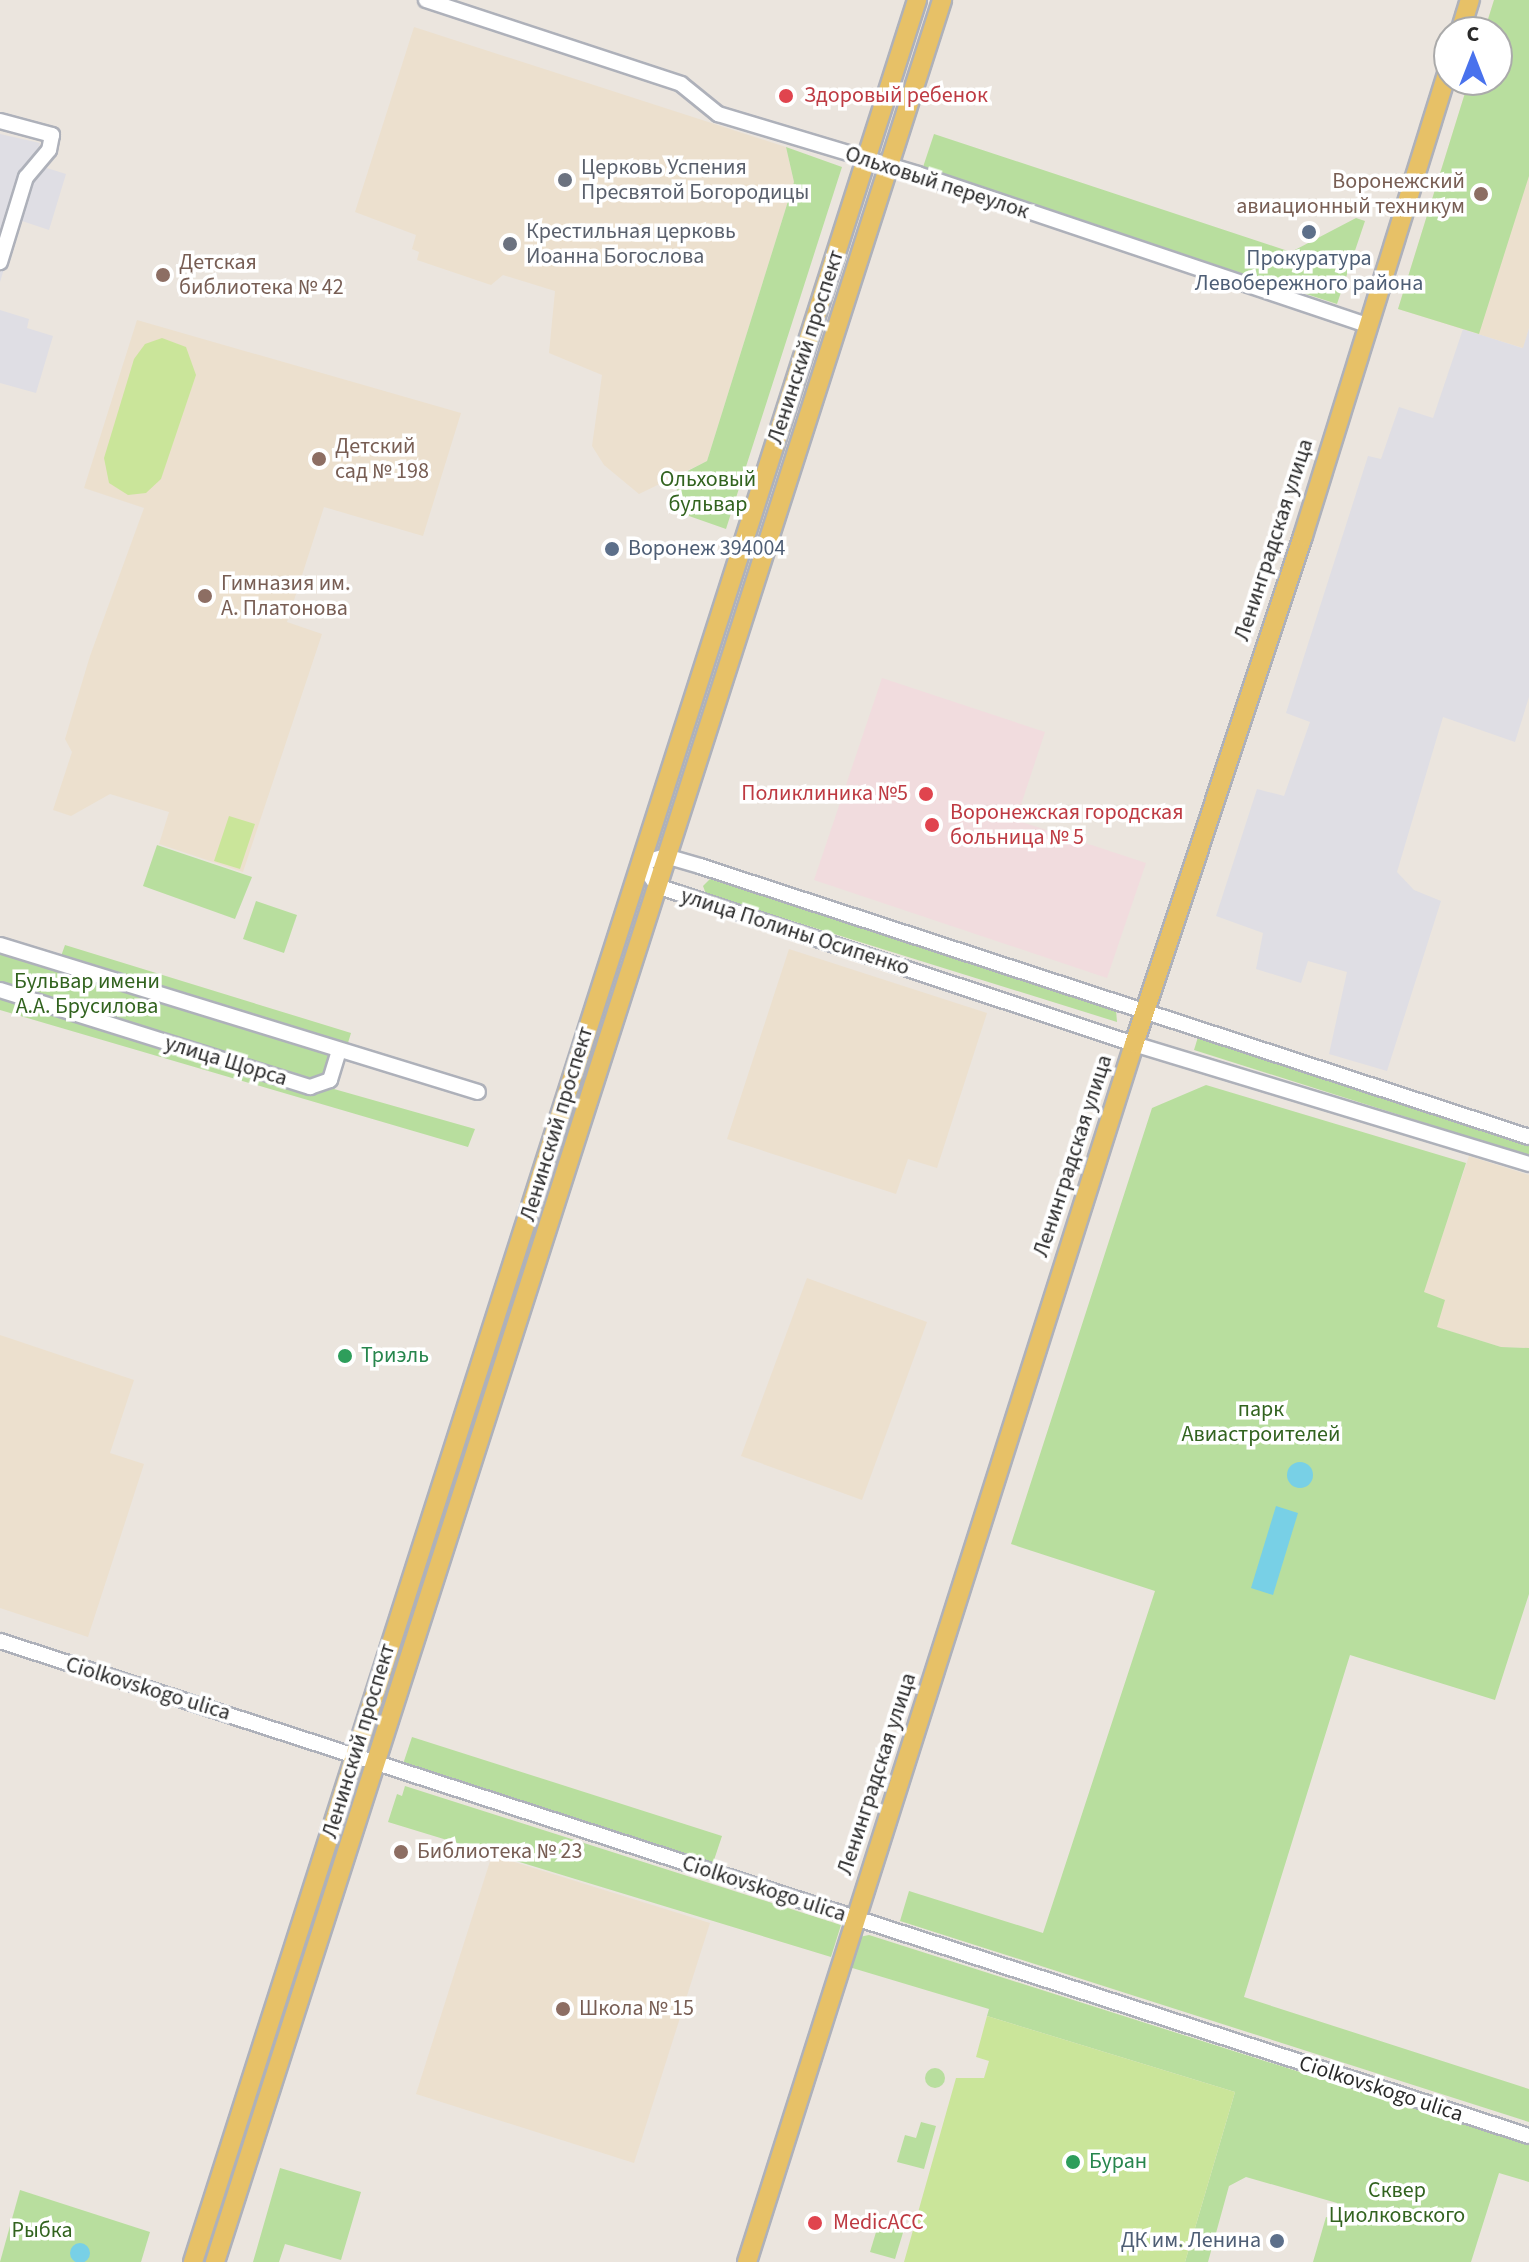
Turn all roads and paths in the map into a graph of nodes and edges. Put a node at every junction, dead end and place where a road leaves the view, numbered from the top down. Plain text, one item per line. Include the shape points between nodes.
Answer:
1 (426, 0) edge
2 (917, 0) edge
3 (942, 0) edge
4 (1439, 96) edge
5 (0, 121) edge
6 (867, 160) junction
7 (888, 165) junction
8 (0, 262) edge
9 (1365, 324) junction
10 (666, 856) junction
11 (641, 863) junction
12 (657, 886) junction
13 (0, 945) edge
14 (0, 990) edge
15 (1144, 1014) junction
16 (1134, 1044) junction
17 (339, 1051) junction
18 (478, 1092) dead end
19 (1529, 1137) edge
20 (1529, 1164) edge
21 (0, 1641) edge
22 (354, 1754) junction
23 (377, 1764) junction
24 (856, 1919) junction
25 (1529, 2136) edge
26 (193, 2262) edge
27 (215, 2262) edge
28 (747, 2262) edge

1 - 6 street, Ольховый переулок via 681,84 718,114
2 - 6 main road, Ленинский проспект
3 - 7 main road, Ленинский проспект
4 - 9 main road, Ленинградская улица
5 - 8 street via 52,135 49,150 26,177
6 - 7 street, Ольховый переулок
6 - 11 main road, Ленинский проспект
7 - 9 street, Ольховый переулок
7 - 10 main road, Ленинский проспект
9 - 15 main road, Ленинградская улица via 1303,536
10 - 11 street, улица Полины Осипенко
10 - 12 main road, Ленинский проспект
10 - 15 street, улица Полины Осипенко
11 - 12 street, улица Полины Осипенко
11 - 22 main road, Ленинский проспект via 524,1242
12 - 16 street, улица Полины Осипенко
12 - 23 main road, Ленинский проспект
13 - 17 street
14 - 17 street, улица Щорса via 310,1087 330,1080
15 - 16 main road, Ленинградская улица
15 - 19 street, улица Полины Осипенко
16 - 20 street, улица Полины Осипенко
16 - 24 main road, Ленинградская улица
17 - 18 street
21 - 22 street, Ciolkovskogo ulica
22 - 23 street, Ciolkovskogo ulica
22 - 26 main road, Ленинский проспект
23 - 24 street, Ciolkovskogo ulica
23 - 27 main road, Ленинский проспект
24 - 25 street, Ciolkovskogo ulica
24 - 28 main road, Ленинградская улица

